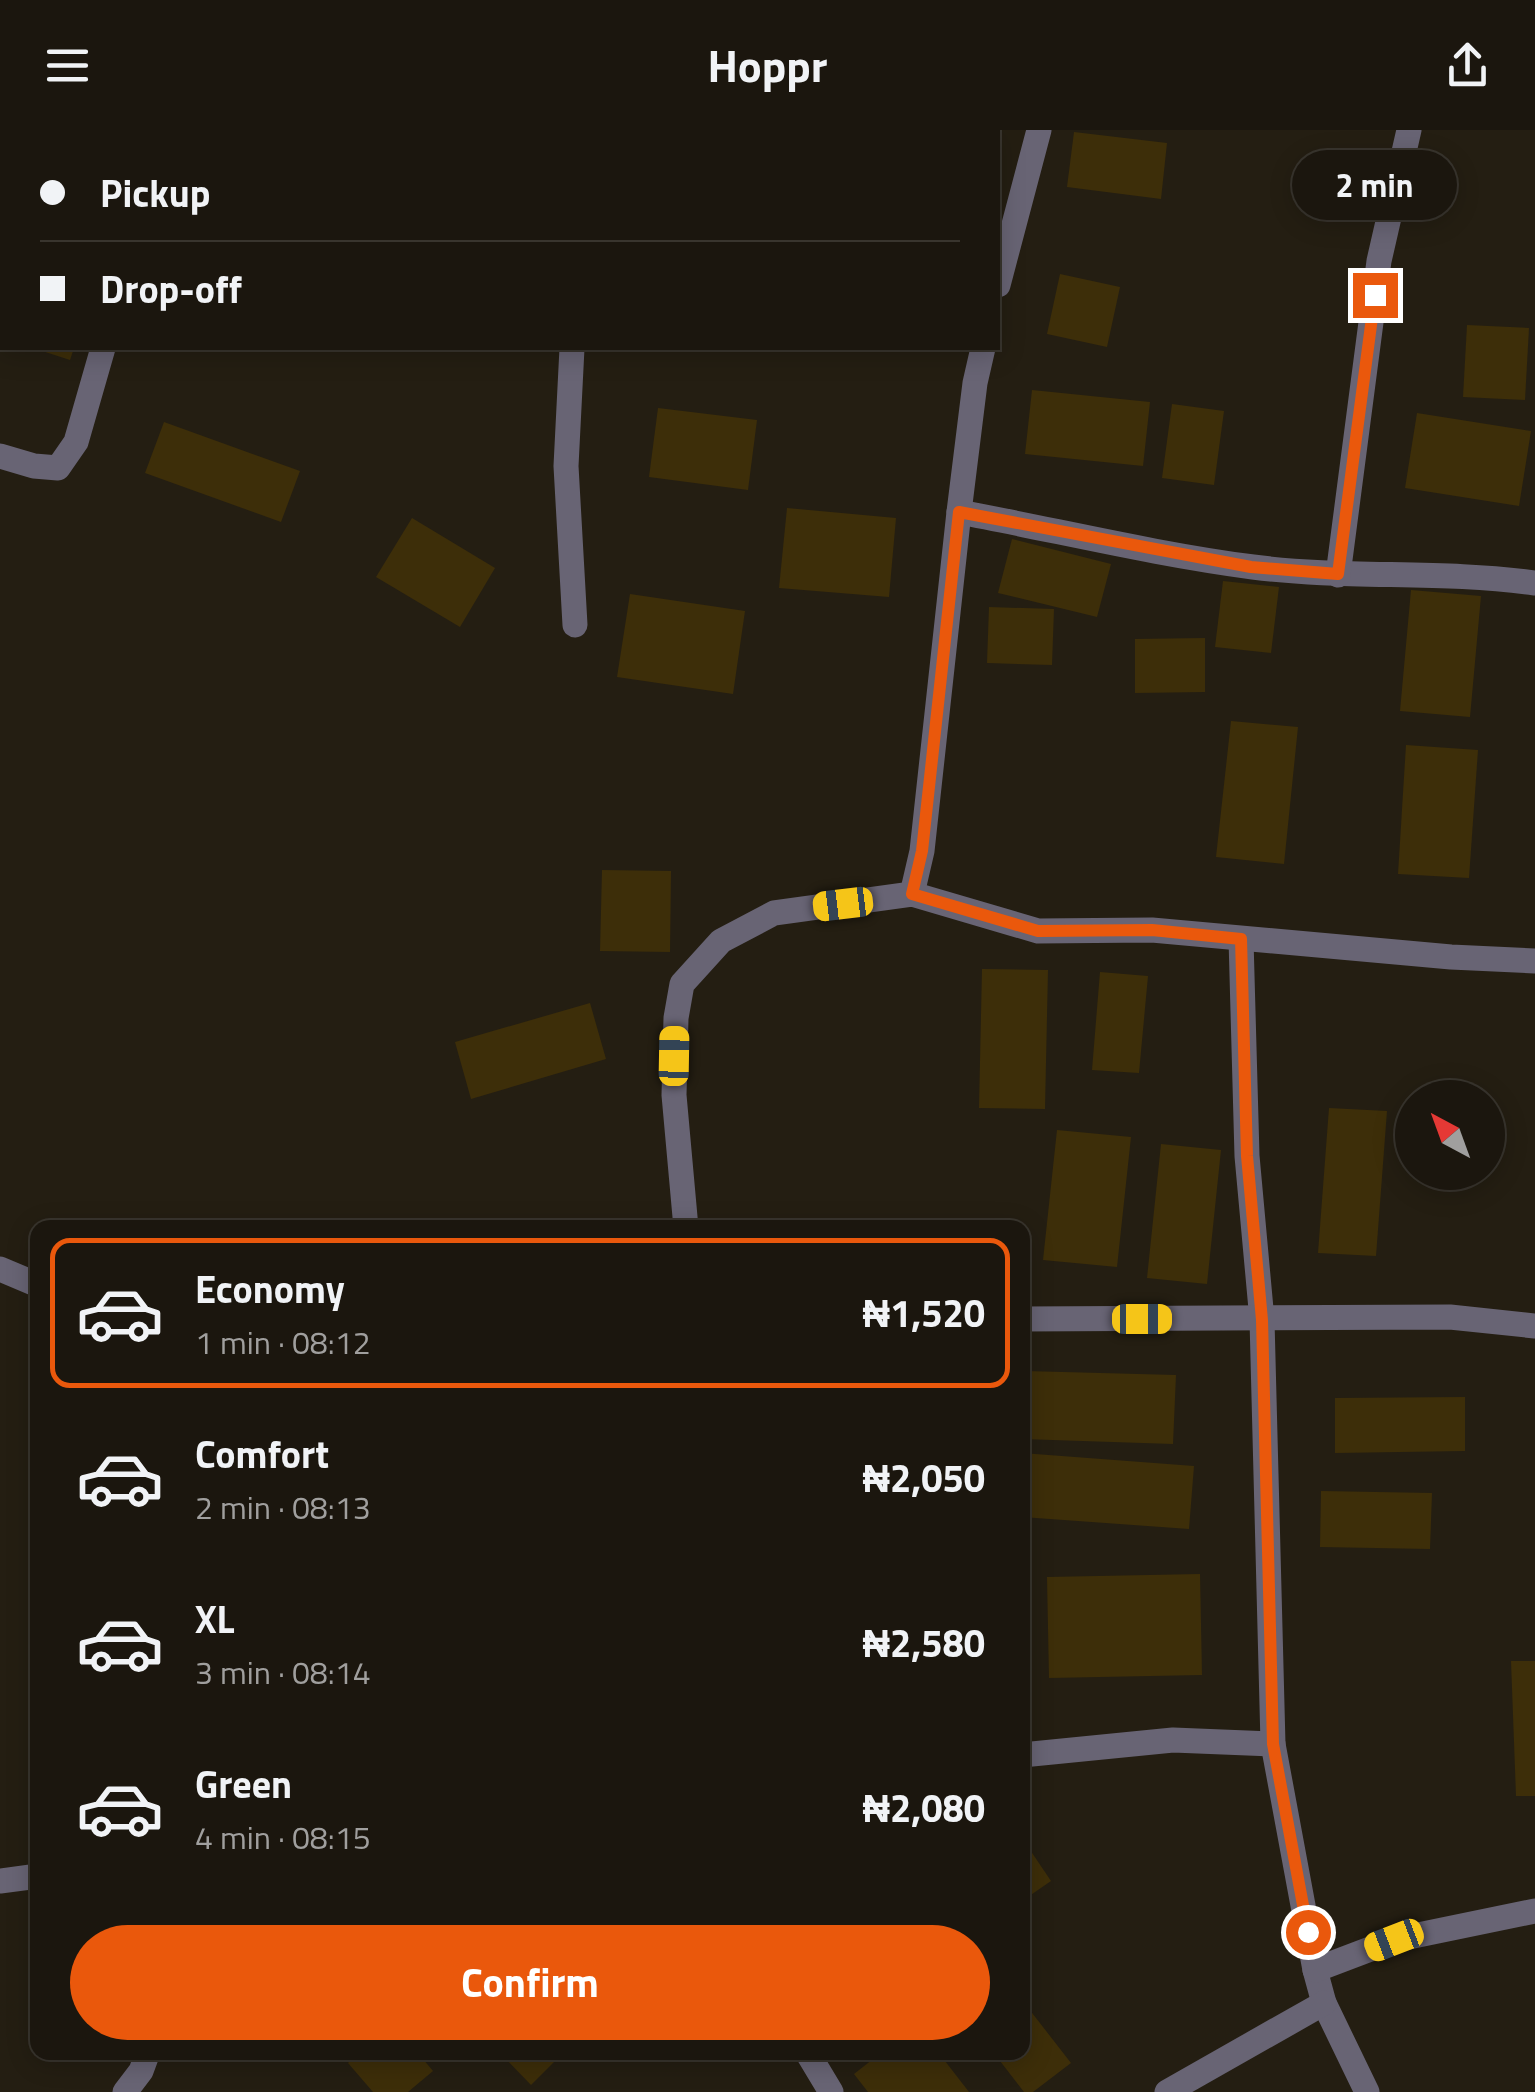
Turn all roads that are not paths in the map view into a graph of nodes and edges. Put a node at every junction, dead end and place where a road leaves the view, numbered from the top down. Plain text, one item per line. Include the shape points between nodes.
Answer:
1 (1039, 130) edge
2 (1410, 130) edge
3 (1000, 277) edge
4 (102, 350) edge
5 (572, 350) edge
6 (983, 350) edge
7 (0, 456) edge
8 (959, 512) junction
9 (1338, 574) junction
10 (1535, 583) edge
11 (575, 626) dead end
12 (912, 894) junction
13 (1241, 939) junction
14 (1535, 962) edge
15 (685, 1220) edge
16 (0, 1269) edge
17 (30, 1282) edge
18 (1030, 1319) edge
19 (1262, 1320) junction
20 (1535, 1326) edge
21 (1273, 1744) junction
22 (1030, 1754) edge
23 (30, 1877) edge
24 (0, 1882) edge
25 (1535, 1911) edge
26 (1315, 1970) junction
27 (1324, 2002) junction
28 (145, 2060) edge
29 (812, 2060) edge
30 (124, 2092) edge
31 (831, 2092) edge
32 (1168, 2092) edge
33 (1367, 2092) edge

1 - 3 street
2 - 9 street via 1379,262
4 - 7 street via 76,442 58,468
5 - 11 street via 566,466
6 - 8 street
8 - 9 street via 1251,567
8 - 12 street
9 - 10 street
12 - 13 street via 1038,931 1152,930
12 - 15 street via 774,913 722,941 682,984 674,1095
13 - 14 street
13 - 19 street via 1247,1156
16 - 17 street
18 - 19 street
19 - 20 street via 1450,1317
19 - 21 street
21 - 22 street via 1173,1740
21 - 26 street
23 - 24 street
25 - 26 street via 1394,1940
26 - 27 street
27 - 32 street
27 - 33 street
28 - 30 street
29 - 31 street

